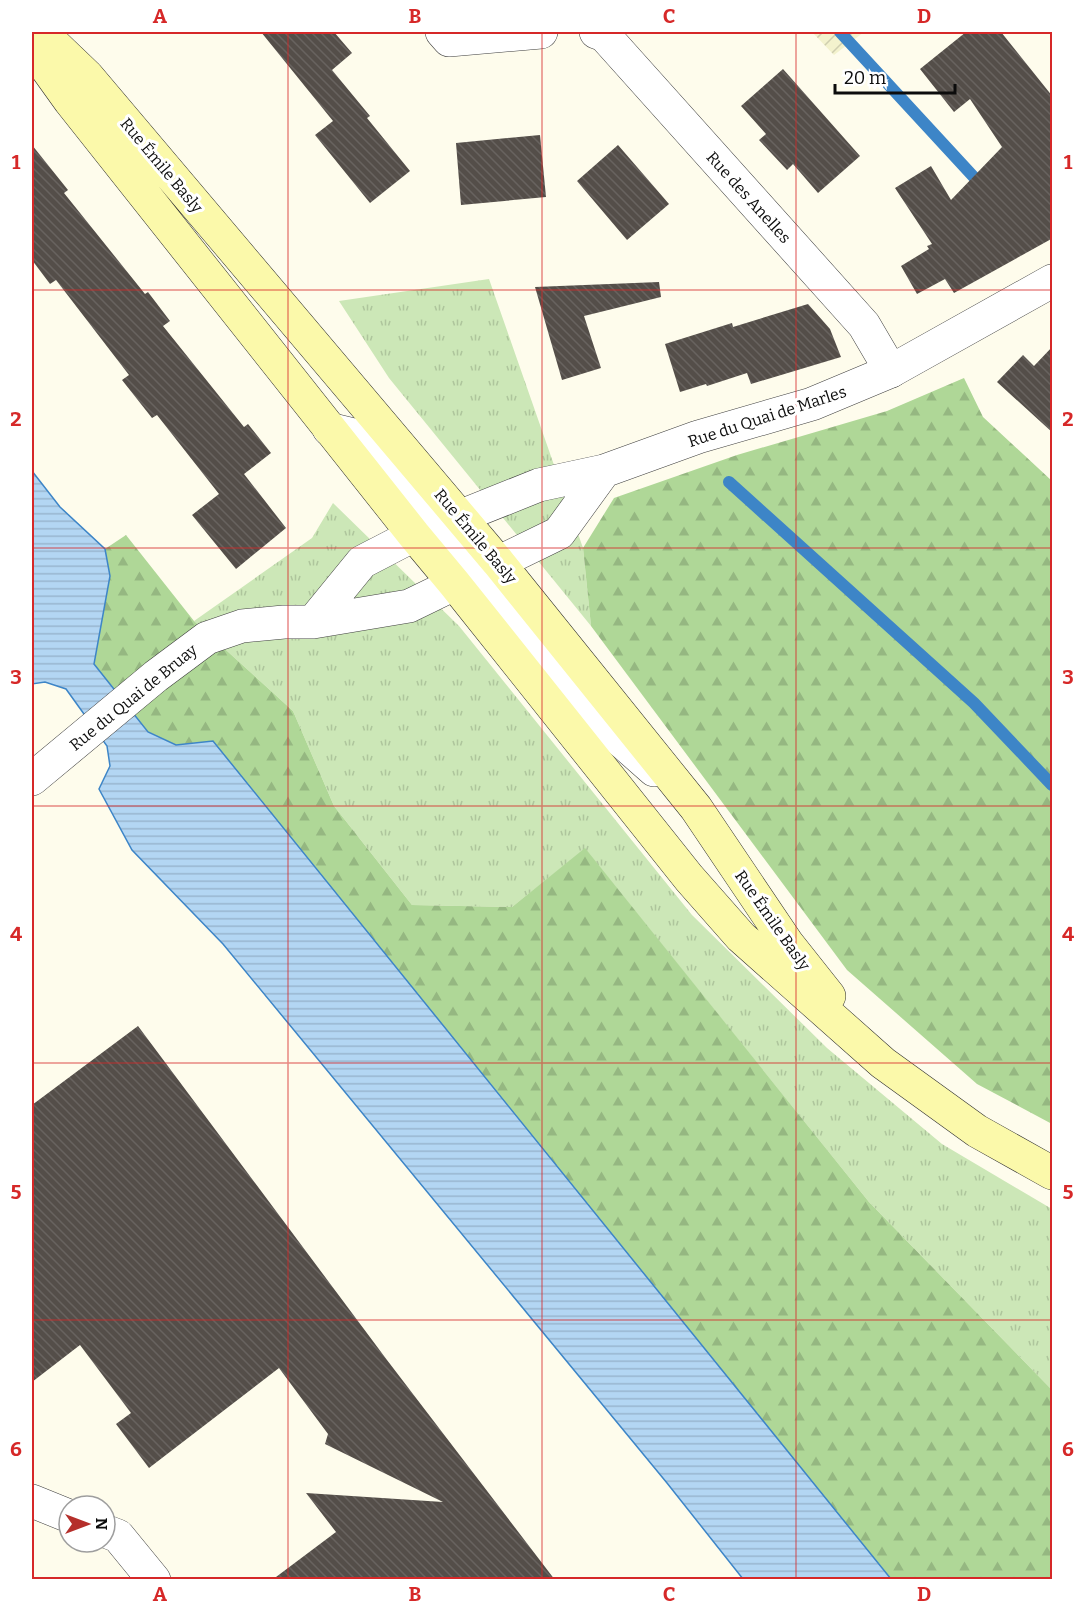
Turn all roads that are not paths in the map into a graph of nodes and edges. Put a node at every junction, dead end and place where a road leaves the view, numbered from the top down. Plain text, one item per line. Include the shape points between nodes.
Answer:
1 (41, 32) edge
2 (442, 32) edge
3 (541, 32) edge
4 (596, 32) edge
5 (32, 48) edge
6 (1053, 281) edge
7 (891, 371) junction
8 (604, 471) junction
9 (440, 531) junction
10 (476, 573) junction
11 (313, 622) junction
12 (32, 779) edge
13 (883, 1063) junction
14 (1053, 1173) edge
15 (32, 1501) edge
16 (57, 1511) edge
17 (117, 1536) edge
18 (154, 1580) edge

1 - 9 main road, Rue Émile Basly via 87,76
2 - 3 street via 449,40
4 - 7 street, Rue des Anelles via 604,35 864,325
5 - 9 main road, Rue Émile Basly via 329,429
6 - 7 street, Rue du Quai de Marles
7 - 8 street, Rue du Quai de Marles via 812,404 698,437
8 - 9 street via 539,485
8 - 10 street via 559,533
9 - 10 main road, Rue Émile Basly
9 - 10 main road, Rue Émile Basly
9 - 11 street via 362,562
10 - 11 street, Rue du Quai de Bruay via 409,606
10 - 13 main road, Rue Émile Basly via 696,808 788,943
10 - 13 main road, Rue Émile Basly via 689,878 733,928
11 - 12 street, Rue du Quai de Bruay via 242,626 207,638
13 - 14 main road, Rue Émile Basly via 977,1131
15 - 16 street
17 - 18 street

